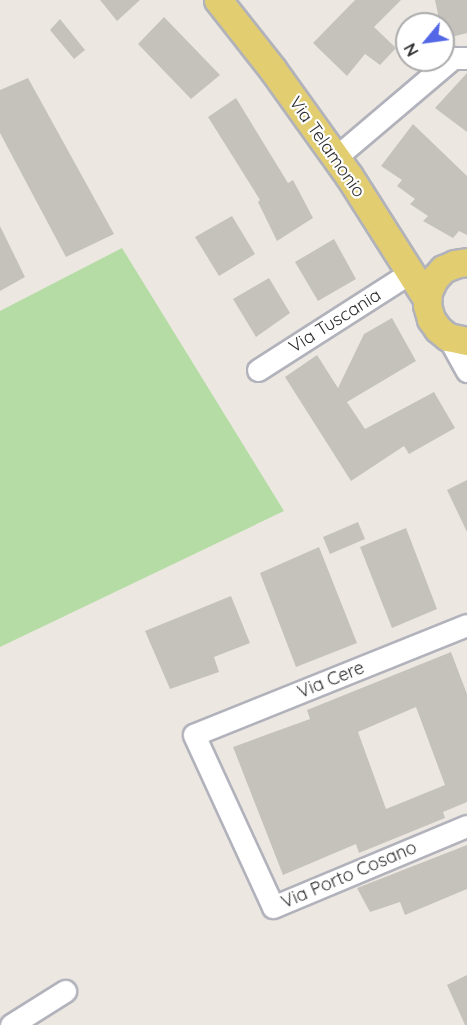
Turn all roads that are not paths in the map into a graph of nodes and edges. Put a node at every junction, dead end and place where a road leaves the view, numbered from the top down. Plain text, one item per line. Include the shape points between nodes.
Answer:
1 (218, 0) edge
2 (467, 58) edge
3 (335, 158) junction
4 (467, 262) edge
5 (422, 273) junction
6 (457, 339) edge
7 (467, 369) edge
8 (258, 370) dead end
9 (467, 625) edge
10 (194, 735) joint
11 (467, 826) edge
12 (65, 991) dead end
13 (11, 1025) edge

1 - 3 main road, Via Telamonio
2 - 3 street via 453,58
3 - 5 main road, Via Telamonio
4 - 5 main road
5 - 6 main road, Via Telamonio via 431,319
5 - 8 street, Via Tuscania
6 - 7 street
9 - 10 street, Via Cere
10 - 11 street, Via Porto Cosano via 273,907
12 - 13 street

